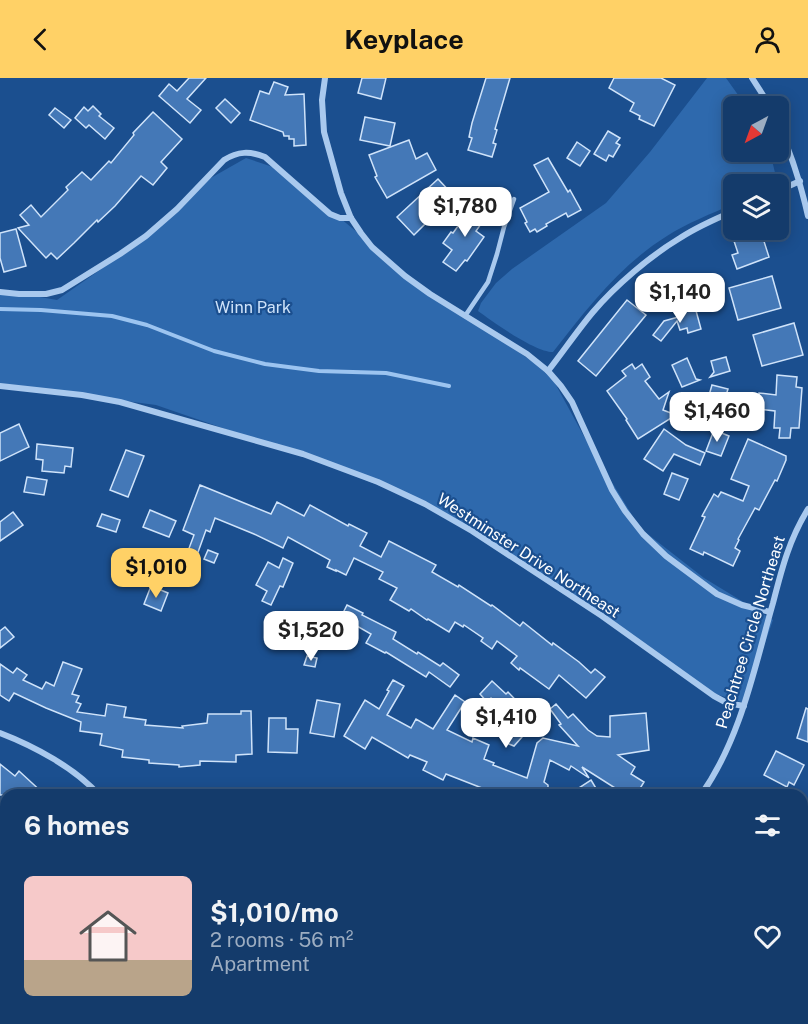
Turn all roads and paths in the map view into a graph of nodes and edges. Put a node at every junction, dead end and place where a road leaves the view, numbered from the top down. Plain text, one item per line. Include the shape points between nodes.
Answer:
1 (325, 78) edge
2 (752, 78) edge
3 (764, 96) edge
4 (789, 149) edge
5 (800, 181) junction
6 (789, 186) edge
7 (806, 193) edge
8 (514, 199) dead end
9 (723, 216) edge
10 (808, 216) edge
11 (351, 218) junction
12 (0, 292) edge
13 (465, 316) junction
14 (548, 371) junction
15 (2, 387) edge
16 (808, 509) edge
17 (770, 612) junction
18 (744, 706) junction
19 (0, 733) edge
20 (94, 789) edge
21 (706, 789) edge

1 - 11 street via 324,132
2 - 3 street
4 - 5 street
5 - 6 street
5 - 7 street
7 - 10 street
8 - 13 lane via 488,282
9 - 14 street via 660,251 621,283
11 - 12 street via 330,214 265,157 241,152 224,160 146,236 62,290 46,294
11 - 13 street via 372,247 405,276
13 - 14 street
14 - 17 street via 573,402 612,490 643,534 717,594
15 - 18 street, Westminster Drive Northeast via 120,402 303,454 378,482 472,531 602,616 714,696
16 - 17 street, Peachtree Circle Northeast via 786,555
17 - 18 street, Peachtree Circle Northeast
18 - 21 street, Peachtree Circle Northeast
19 - 20 street via 38,750

